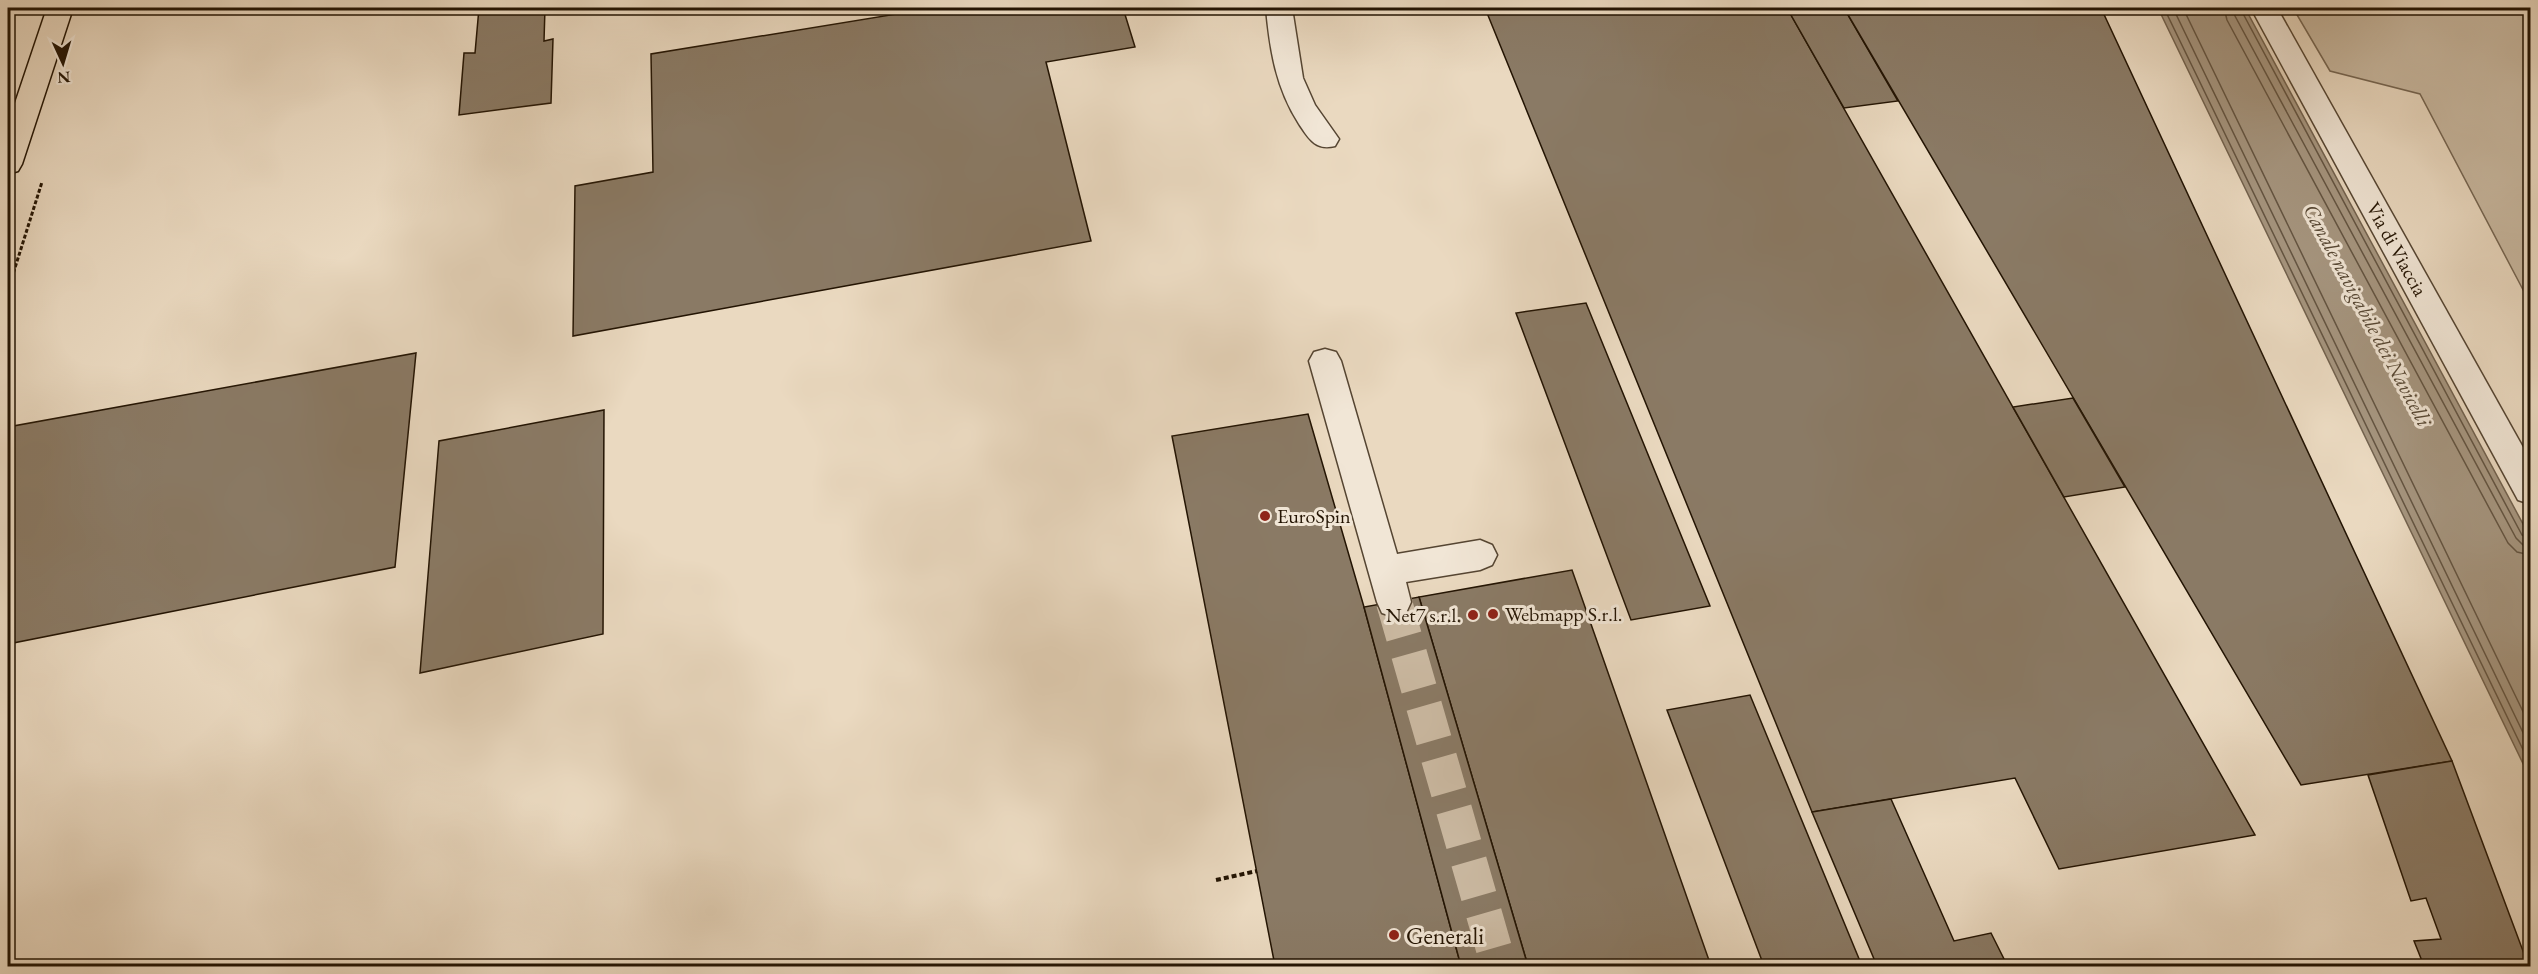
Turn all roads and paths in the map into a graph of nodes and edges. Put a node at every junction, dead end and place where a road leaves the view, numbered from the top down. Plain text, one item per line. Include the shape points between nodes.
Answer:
1 (60, 8) edge
2 (1279, 8) edge
3 (2264, 8) edge
4 (1325, 139) dead end
5 (8, 164) edge
6 (34, 204) dead end
7 (8, 290) edge
8 (1325, 361) dead end
9 (2530, 490) edge
10 (1480, 555) dead end
11 (1257, 871) dead end
12 (1216, 880) dead end

1 - 5 main road
2 - 4 street via 1290,82 1305,114
3 - 9 street, Via di Viaccia
6 - 7 path
8 - 10 street via 1390,586
11 - 12 path

